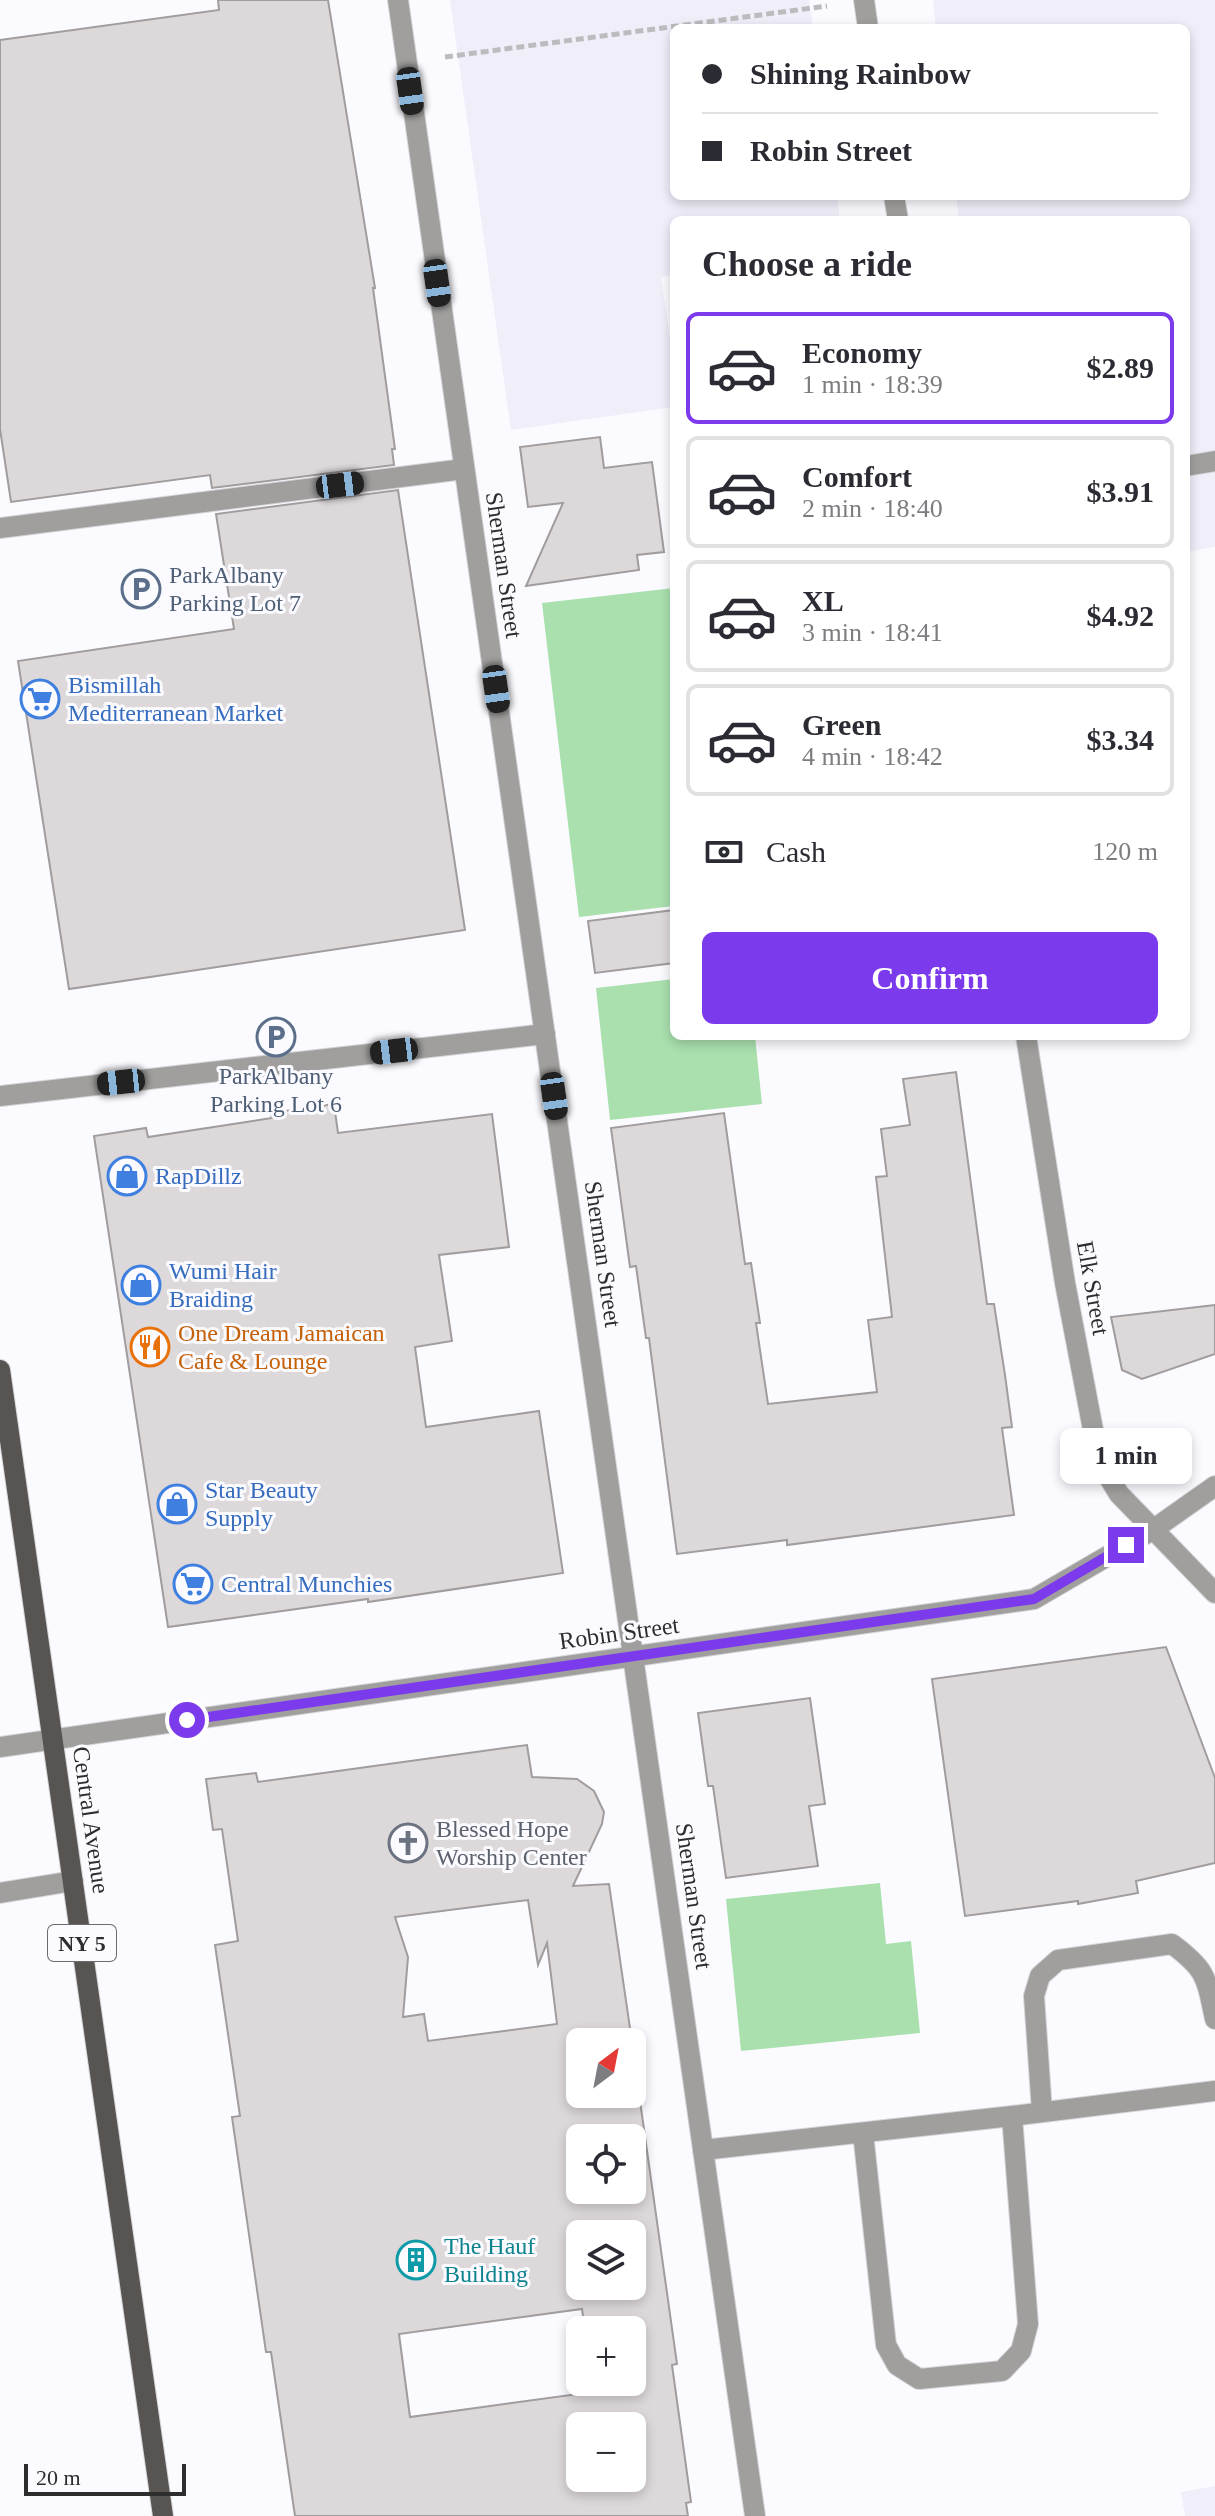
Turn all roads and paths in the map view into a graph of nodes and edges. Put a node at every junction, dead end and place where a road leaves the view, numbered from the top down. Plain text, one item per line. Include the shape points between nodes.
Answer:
1 (398, 0) edge
2 (864, 0) edge
3 (687, 24) edge
4 (867, 24) edge
5 (670, 26) edge
6 (406, 62) junction
7 (1215, 461) edge
8 (1190, 465) edge
9 (464, 469) junction
10 (0, 528) edge
11 (545, 1034) junction
12 (1027, 1040) edge
13 (0, 1096) edge
14 (0, 1370) edge
15 (1215, 1486) edge
16 (1154, 1529) junction
17 (1215, 1593) edge
18 (634, 1658) junction
19 (53, 1740) junction
20 (0, 1747) edge
21 (73, 1881) junction
22 (0, 1893) edge
23 (1215, 2019) edge
24 (1215, 2091) edge
25 (1042, 2112) junction
26 (1012, 2116) junction
27 (863, 2133) junction
28 (703, 2150) junction
29 (163, 2516) edge
30 (755, 2516) edge

1 - 6 street, Sherman Street
2 - 3 path
2 - 4 street
5 - 6 path
6 - 9 street, Sherman Street
7 - 8 street
9 - 10 street
9 - 11 street, Sherman Street
11 - 13 street
11 - 18 street, Sherman Street
12 - 16 street, Elk Street via 1099,1461 1119,1494
14 - 19 main road, Central Avenue / NY 5
15 - 16 street, Robin Street
16 - 17 street, Elk Street
16 - 18 street, Robin Street via 1034,1599
18 - 19 street, Robin Street
18 - 28 street, Sherman Street
19 - 20 street, Robin Street
19 - 21 main road, Central Avenue / NY 5
21 - 22 street
21 - 29 main road, Central Avenue / NY 5
23 - 25 street via 1196,1962 1172,1944 1058,1960 1040,1976 1034,1996
24 - 25 street
25 - 26 street
26 - 27 street
26 - 27 street via 1028,2324 1021,2351 1002,2371 919,2379 897,2365 886,2345
27 - 28 street
28 - 30 street, Sherman Street

